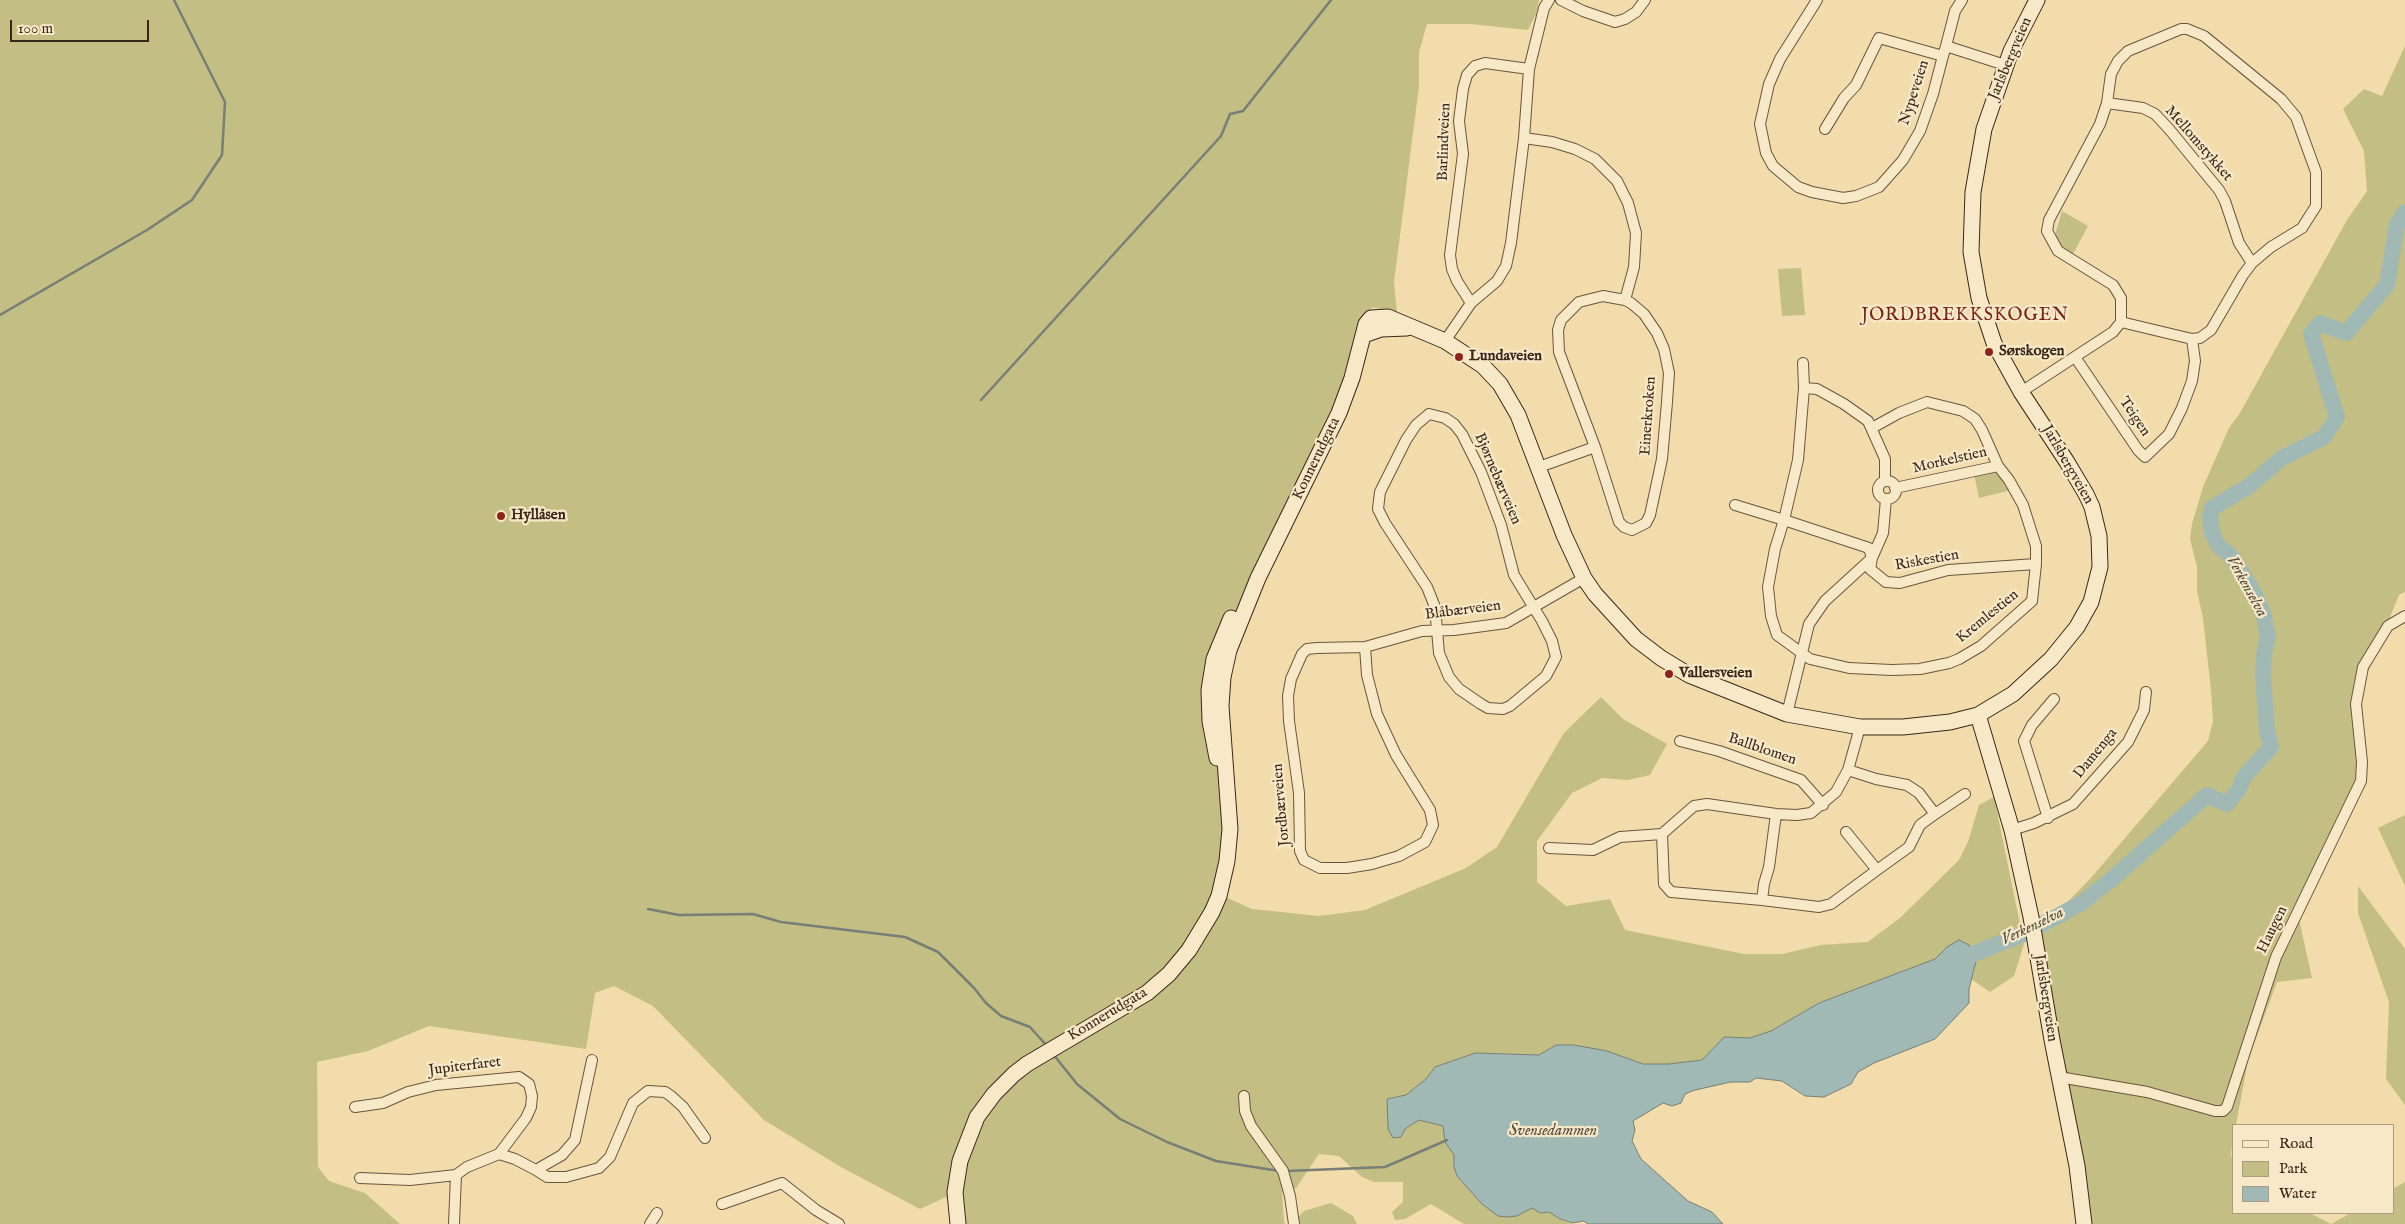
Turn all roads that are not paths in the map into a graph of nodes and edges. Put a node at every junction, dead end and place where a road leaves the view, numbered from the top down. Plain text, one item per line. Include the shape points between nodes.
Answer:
1 (1549, 0) edge
2 (1560, 0) edge
3 (1644, 0) edge
4 (1817, 0) edge
5 (1962, 0) edge
6 (2037, 0) edge
7 (1945, 51) junction
8 (2005, 65) junction
9 (1529, 69) junction
10 (2107, 103) junction
11 (1825, 129) dead end
12 (1524, 138) junction
13 (2252, 263) junction
14 (1625, 300) junction
15 (1471, 303) junction
16 (2121, 322) junction
17 (2192, 339) junction
18 (1445, 341) junction
19 (2075, 357) junction
20 (1803, 363) dead end
21 (1804, 388) junction
22 (2021, 392) junction
23 (1872, 428) junction
24 (1595, 447) junction
25 (1998, 466) junction
26 (1539, 467) junction
27 (1886, 481) junction
28 (1895, 488) junction
29 (1886, 499) junction
30 (1735, 505) dead end
31 (1784, 520) junction
32 (1872, 558) junction
33 (2036, 564) junction
34 (1584, 578) junction
35 (1533, 608) junction
36 (2405, 616) edge
37 (1438, 630) junction
38 (1365, 647) junction
39 (1802, 654) junction
40 (2146, 692) dead end
41 (2054, 699) dead end
42 (1787, 714) junction
43 (1978, 715) junction
44 (1860, 727) junction
45 (1680, 741) dead end
46 (1848, 770) junction
47 (1965, 794) dead end
48 (1823, 805) junction
49 (1776, 814) junction
50 (1935, 814) junction
51 (2048, 818) junction
52 (2012, 830) junction
53 (1846, 832) dead end
54 (1662, 834) junction
55 (1549, 848) dead end
56 (1877, 870) junction
57 (1762, 900) junction
58 (592, 1060) dead end
59 (2059, 1077) junction
60 (1244, 1096) dead end
61 (355, 1106) dead end
62 (705, 1138) dead end
63 (499, 1154) junction
64 (536, 1170) junction
65 (456, 1175) junction
66 (360, 1178) dead end
67 (722, 1204) dead end
68 (657, 1213) dead end
69 (454, 1224) edge
70 (650, 1224) edge
71 (839, 1224) edge
72 (958, 1224) edge
73 (1294, 1224) edge
74 (2084, 1224) edge

1 - 9 street via 1544,8
2 - 3 street via 1615,22 1636,12
4 - 7 street, Nypeveien via 1780,59 1760,124 1766,153 1773,166 1798,187 1843,198 1862,195 1879,187 1903,160 1920,131
5 - 7 street, Nypeveien via 1955,11
6 - 8 main road, Jarlsbergveien
7 - 8 street, Nypeveien
7 - 11 street, Nypeveien via 1878,38 1856,85
8 - 22 main road, Jarlsbergveien via 1984,130 1976,173 1971,252 1988,329
9 - 12 street
9 - 15 street, Barlindveien via 1485,63 1475,66 1466,75 1459,121 1463,154 1450,255 1457,281
10 - 13 street, Mellomstykket via 2143,108 2155,114 2169,129 2219,190 2239,243
10 - 13 street via 2111,74 2128,51 2181,29 2204,36 2281,99 2296,117 2316,172 2316,206 2302,228
10 - 16 street via 2100,124 2049,220 2047,231 2058,251 2113,285 2121,298
12 - 14 street via 1575,149 1594,159 1617,181 1628,203 1636,233 1634,267
12 - 15 street via 1506,266 1497,281
13 - 17 street via 2211,330 2200,338
14 - 24 street, Einerkroken via 1603,296 1579,302 1561,320 1558,330 1560,352
14 - 24 street, Einerkroken via 1644,314 1657,333 1669,373 1662,459 1650,515 1640,528 1632,530 1619,522
15 - 18 street
16 - 17 street
16 - 19 street via 2113,332
17 - 19 street, Teigen via 2195,361 2182,408 2169,434 2145,457
18 - 26 main road via 1476,361 1500,384 1518,415
18 - 72 main road, Konnerudgata via 1411,328 1381,329 1364,335 1339,413 1258,578 1233,638 1223,677 1221,706 1230,829 1227,861 1212,912 1194,944 1169,974 1147,993 1037,1058 1003,1084 977,1117 969,1134 956,1178
19 - 22 street
20 - 21 street
21 - 23 street via 1817,389 1844,404 1868,421
21 - 31 street via 1798,460
22 - 43 main road, Jarlsbergveien via 2068,462 2092,507 2099,536 2100,567 2085,614 2062,646 2025,685
23 - 25 street, Morkelstien via 1900,412 1928,402 1963,411 1982,430
23 - 27 street via 1885,459
24 - 26 street
25 - 28 street, Morkelstien
25 - 33 street via 2023,505 2036,546
26 - 34 main road
27 - 28 street
27 - 29 street via 1878,489
28 - 29 street via 1893,496
29 - 32 street via 1883,532
30 - 31 street
31 - 32 street, Riskestien via 1858,543 1869,548
31 - 39 street, Kremlestien via 1771,564 1769,604 1777,635
32 - 33 street, Riskestien via 1870,569 1873,574 1886,582 1900,584 1948,570
32 - 39 street via 1815,614 1809,624
33 - 39 street, Kremlestien via 2032,601 1981,646 1949,663 1920,669 1867,670 1824,662
34 - 35 street, Blåbærveien
34 - 42 main road via 1616,618 1660,658 1713,685
35 - 37 street, Blåbærveien via 1506,623
35 - 37 street via 1552,641 1556,656 1554,664 1538,684 1502,709 1481,704 1449,677 1439,653
35 - 37 street, Bjørnebærveien via 1514,575 1501,524 1462,434 1445,418 1429,414 1406,440 1378,500 1378,509 1428,587 1436,607
36 - 59 street, Haugen via 2388,626 2363,667 2356,704 2362,762 2360,781 2276,957 2227,1107 2223,1111 2215,1111 2148,1092
37 - 38 street, Blåbærveien via 1406,634
38 - 38 street, Jordbærveien via 1366,675 1377,714 1393,749 1430,810 1433,825 1425,842 1399,856 1356,867 1320,868 1304,860 1300,851 1299,793 1288,721 1291,679 1307,649
39 - 42 street
40 - 51 street, Damenga via 2144,710 2128,742 2073,804
41 - 51 street via 2032,725 2024,741
42 - 44 main road
43 - 44 main road via 1936,725
43 - 52 main road, Jarlsbergveien
44 - 46 street
45 - 48 street, Ballblomen via 1802,780
46 - 48 street via 1836,792
46 - 50 street via 1907,784 1919,793
47 - 50 street
48 - 49 street via 1811,813 1797,816
49 - 54 street via 1707,804 1694,806
49 - 57 street via 1770,867
50 - 56 street via 1920,825 1909,847
51 - 52 street, Damenga
52 - 59 main road, Jarlsbergveien
53 - 56 street
54 - 55 street via 1620,837 1593,850
54 - 57 street via 1664,884 1671,892
56 - 57 street via 1831,904 1819,907
58 - 64 street via 575,1140 562,1155
59 - 74 main road, Jarlsbergveien via 2077,1166
60 - 73 street via 1251,1126 1286,1180
61 - 63 street, Jupiterfaret via 383,1103 436,1085 519,1077 529,1084 531,1107
62 - 64 street via 671,1096 665,1092 648,1091 634,1103 610,1157 599,1168 557,1177 547,1177
63 - 64 street
63 - 65 street via 466,1167
65 - 66 street via 410,1180
65 - 69 street
67 - 71 street via 782,1183
68 - 70 street

